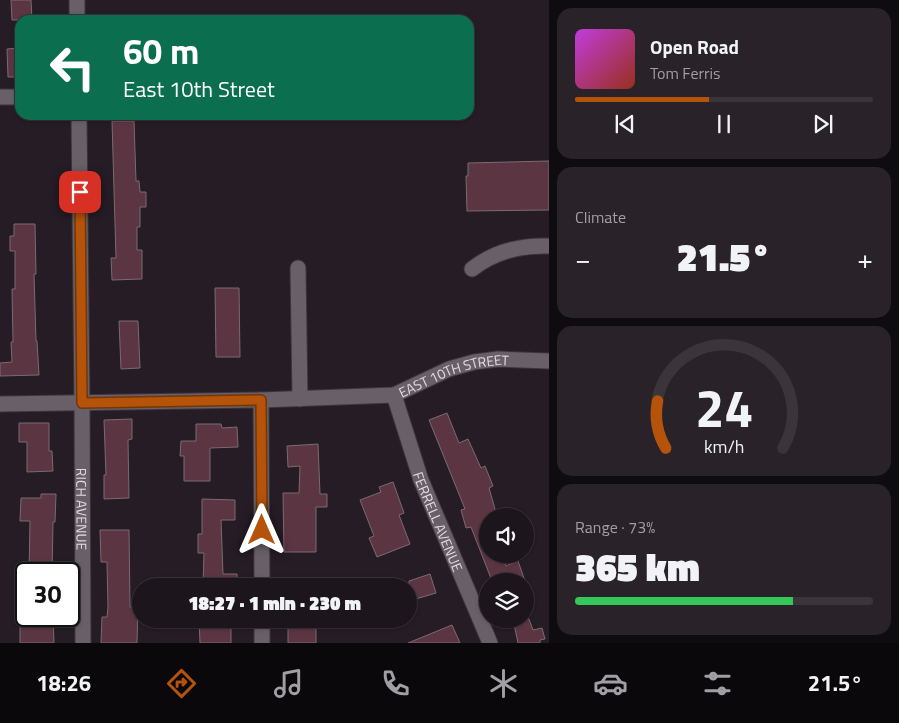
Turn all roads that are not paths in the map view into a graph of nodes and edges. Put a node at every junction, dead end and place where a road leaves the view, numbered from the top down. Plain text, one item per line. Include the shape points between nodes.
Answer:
1 (77, 0) edge
2 (77, 15) edge
3 (0, 97) edge
4 (15, 97) edge
5 (78, 120) edge
6 (549, 246) edge
7 (298, 268) dead end
8 (472, 269) dead end
9 (549, 361) edge
10 (394, 395) junction
11 (300, 399) junction
12 (261, 400) junction
13 (82, 403) junction
14 (0, 404) edge
15 (262, 578) edge
16 (262, 628) edge
17 (83, 643) edge
18 (262, 643) edge
19 (490, 643) edge

1 - 2 street
3 - 4 street
5 - 13 street, RICH AVENUE
6 - 8 street via 506,250
7 - 11 street
9 - 10 street, EAST 10TH STREET via 498,359 474,362 449,369
10 - 11 street, EAST 10TH STREET
10 - 19 street, FERRELL AVENUE via 421,480
11 - 12 street, EAST 10TH STREET
12 - 13 street, EAST 10TH STREET
12 - 15 street
13 - 14 street, EAST 10TH STREET
13 - 17 street, RICH AVENUE
16 - 18 street

